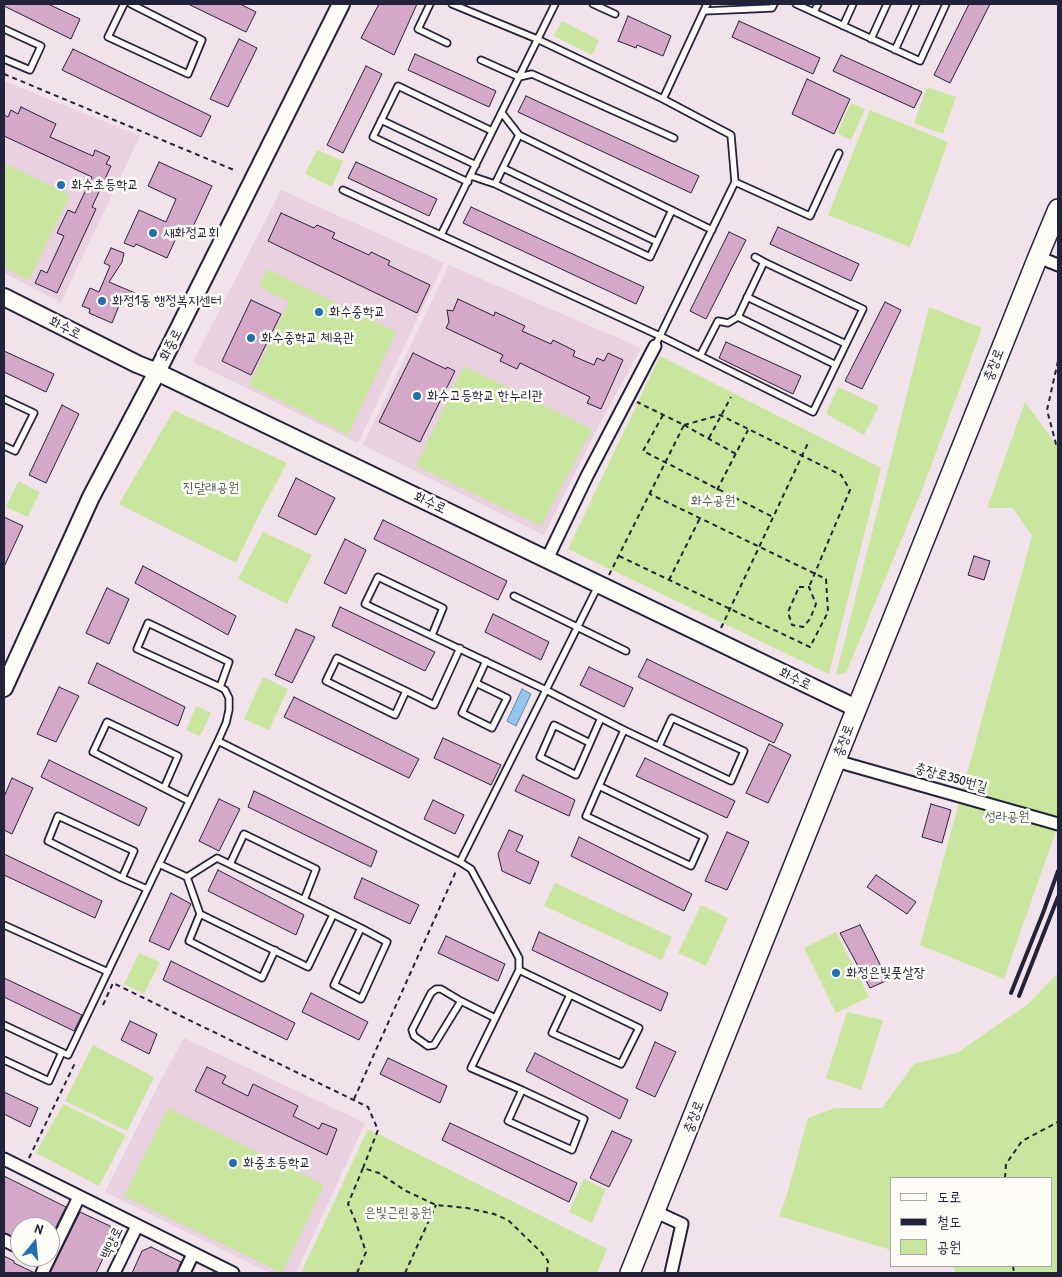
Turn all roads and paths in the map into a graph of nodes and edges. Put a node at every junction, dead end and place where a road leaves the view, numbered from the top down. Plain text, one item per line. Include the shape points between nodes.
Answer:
1 (124, 4) edge
2 (131, 4) edge
3 (341, 4) edge
4 (430, 4) edge
5 (452, 4) edge
6 (555, 4) edge
7 (593, 4) edge
8 (707, 4) edge
9 (774, 4) edge
10 (796, 4) edge
11 (818, 4) edge
12 (854, 4) edge
13 (887, 4) edge
14 (916, 4) edge
15 (946, 4) edge
16 (704, 11) junction
17 (814, 12) junction
18 (615, 14) dead end
19 (843, 26) junction
20 (4, 29) edge
21 (537, 39) junction
22 (871, 39) junction
23 (447, 43) dead end
24 (894, 50) junction
25 (4, 59) edge
26 (481, 60) dead end
27 (4, 74) edge
28 (519, 77) junction
29 (663, 99) junction
30 (502, 112) junction
31 (381, 120) junction
32 (492, 131) junction
33 (519, 135) junction
34 (674, 138) dead end
35 (839, 153) dead end
36 (476, 165) junction
37 (503, 168) junction
38 (234, 170) dead end
39 (469, 179) junction
40 (735, 182) junction
41 (495, 184) junction
42 (343, 190) dead end
43 (1058, 209) edge
44 (672, 210) junction
45 (712, 230) junction
46 (441, 235) junction
47 (657, 242) junction
48 (755, 257) dead end
49 (1038, 257) junction
50 (764, 262) junction
51 (1058, 265) edge
52 (4, 297) edge
53 (747, 297) junction
54 (738, 317) junction
55 (658, 341) junction
56 (846, 344) junction
57 (700, 356) junction
58 (1058, 361) edge
59 (836, 365) junction
60 (157, 372) junction
61 (731, 397) dead end
62 (627, 398) junction
63 (4, 399) edge
64 (663, 415) junction
65 (720, 415) junction
66 (684, 425) junction
67 (749, 429) junction
68 (709, 438) junction
69 (808, 443) dead end
70 (1057, 444) edge
71 (4, 446) edge
72 (736, 454) junction
73 (802, 456) junction
74 (665, 464) junction
75 (717, 490) junction
76 (650, 494) junction
77 (700, 518) junction
78 (773, 518) junction
79 (759, 547) junction
80 (619, 556) junction
81 (547, 559) junction
82 (814, 574) junction
83 (604, 580) junction
84 (669, 580) junction
85 (809, 587) junction
86 (514, 596) dead end
87 (730, 608) junction
88 (578, 627) junction
89 (721, 628) dead end
90 (432, 635) junction
91 (460, 648) junction
92 (626, 651) dead end
93 (486, 661) junction
94 (476, 683) junction
95 (220, 687) junction
96 (4, 688) edge
97 (546, 690) junction
98 (406, 692) junction
99 (856, 708) junction
100 (601, 718) junction
101 (624, 730) junction
102 (218, 741) junction
103 (590, 743) junction
104 (659, 746) junction
105 (836, 761) junction
106 (599, 786) junction
107 (164, 788) junction
108 (189, 801) junction
109 (1058, 824) edge
110 (460, 862) junction
111 (159, 864) junction
112 (230, 864) junction
113 (187, 877) junction
114 (122, 878) junction
115 (147, 889) junction
116 (304, 900) junction
117 (200, 914) junction
118 (333, 915) junction
119 (4, 925) edge
120 (361, 928) junction
121 (275, 950) junction
122 (519, 970) junction
123 (108, 972) junction
124 (570, 995) junction
125 (462, 1001) junction
126 (101, 1009) dead end
127 (495, 1018) junction
128 (4, 1025) edge
129 (62, 1052) junction
130 (4, 1060) edge
131 (76, 1060) dead end
132 (522, 1090) junction
133 (354, 1099) junction
134 (1058, 1122) edge
135 (4, 1159) edge
136 (28, 1160) dead end
137 (363, 1168) junction
138 (1005, 1177) edge
139 (79, 1197) junction
140 (436, 1205) junction
141 (656, 1212) junction
142 (137, 1226) junction
143 (60, 1230) edge
144 (193, 1254) junction
145 (114, 1273) edge
146 (184, 1273) edge
147 (233, 1273) edge
148 (357, 1273) edge
149 (405, 1273) edge
150 (547, 1273) edge
151 (630, 1273) edge
152 (671, 1273) edge

1 - 2 lane via 108,38 188,74 202,40
3 - 60 street, 화중로
4 - 23 lane via 418,29
5 - 21 lane
6 - 21 lane
7 - 18 lane
8 - 16 lane
9 - 16 lane via 772,8
10 - 17 lane
11 - 17 lane
12 - 19 lane
13 - 22 lane
14 - 24 lane
15 - 24 lane via 920,61
16 - 29 lane
17 - 19 lane
19 - 22 lane
20 - 25 lane via 41,46 30,70
21 - 28 lane
21 - 29 lane
22 - 24 lane
26 - 28 lane
27 - 38 path
28 - 30 lane
28 - 34 lane via 532,74
29 - 40 lane via 732,135
30 - 32 lane
30 - 33 lane
31 - 32 lane via 398,86
31 - 36 lane
31 - 39 lane via 373,137
32 - 36 lane
33 - 37 lane
33 - 44 lane
35 - 40 lane via 810,216
36 - 39 lane
37 - 41 lane
37 - 47 lane
39 - 41 lane
39 - 46 lane
40 - 45 lane
41 - 47 lane via 650,257
42 - 46 lane
43 - 49 main road, 충장로
44 - 45 lane
44 - 47 lane
45 - 55 lane
46 - 55 lane
48 - 50 lane
49 - 51 street
49 - 99 main road, 충장로
50 - 53 lane
50 - 56 lane via 863,310
52 - 60 street, 화수로
53 - 54 lane
53 - 56 lane
54 - 57 lane via 728,323 718,321
54 - 59 lane
55 - 57 lane
55 - 62 street
56 - 59 lane
57 - 59 lane via 813,412
58 - 70 path via 1047,410
60 - 81 street, 화수로
60 - 96 street, 화중로 via 91,497
61 - 65 path
62 - 64 path
62 - 81 street
63 - 71 lane via 34,413 15,451
64 - 66 path
64 - 74 path via 643,452
65 - 66 path
65 - 67 path
65 - 68 path
66 - 68 path
66 - 74 path
67 - 72 path
67 - 73 path
68 - 72 path
69 - 73 path
72 - 75 path
73 - 78 path
73 - 82 path via 841,475 850,490
74 - 75 path
74 - 76 path
75 - 78 path
76 - 77 path
76 - 80 path
77 - 79 path
77 - 84 path
78 - 79 path
79 - 82 path
79 - 87 path
80 - 83 path
80 - 84 path
81 - 83 street, 화수로
82 - 85 path
82 - 87 path via 826,579 828,612 810,647
83 - 88 lane
83 - 99 street, 화수로
84 - 87 path
85 - 85 path via 799,587 788,612 792,625 803,627 810,619 816,604
86 - 88 lane
87 - 89 path
88 - 92 lane
88 - 97 lane
90 - 90 lane via 365,604 378,577 443,608
90 - 91 lane
91 - 93 lane
91 - 98 lane via 434,705
93 - 94 lane
93 - 97 lane
94 - 94 lane via 462,713 492,728 507,698
95 - 95 lane via 229,662 148,623 137,649
95 - 102 lane via 230,698 226,723
97 - 100 lane
97 - 110 lane
98 - 98 lane via 337,658 326,681 395,715
99 - 105 main road, 충장로
100 - 101 lane
100 - 103 lane
101 - 104 lane
101 - 106 lane
102 - 108 lane
102 - 110 lane
103 - 103 lane via 554,725 540,757 576,775
104 - 104 lane via 731,781 744,752 672,718
105 - 109 street, 충장로350번길
105 - 141 main road, 충장로
106 - 106 lane via 704,837 692,866 586,816
107 - 107 lane via 178,756 107,722 94,752
107 - 108 lane
108 - 111 lane
110 - 122 lane via 471,869 519,958
110 - 133 path
111 - 113 lane
111 - 115 lane
112 - 113 lane via 217,858
112 - 116 lane
112 - 116 lane via 244,834 316,869
113 - 117 lane
114 - 114 lane via 48,841 58,816 134,851
114 - 115 lane
115 - 123 lane
116 - 118 lane
117 - 121 lane
117 - 121 lane via 189,941 262,978
118 - 120 lane
118 - 121 lane via 308,967
119 - 123 lane
120 - 120 lane via 387,942 361,999 334,985
122 - 124 lane
122 - 127 lane
123 - 129 lane via 68,1055
124 - 124 lane via 552,1033 621,1064 639,1028
125 - 125 lane via 436,989 412,1030 414,1036 428,1046 434,1045
125 - 127 lane
126 - 133 path via 113,983
127 - 132 lane via 470,1068
128 - 129 lane
129 - 130 lane via 49,1081
131 - 136 path
132 - 132 lane via 508,1121 572,1150 584,1119
133 - 137 path via 368,1107 378,1130
134 - 138 path via 1022,1141 1006,1164
135 - 139 street
137 - 140 path via 379,1173
137 - 148 path via 348,1204 366,1252
139 - 142 street
139 - 143 street
140 - 149 path
140 - 150 path via 467,1208 508,1220 548,1261
141 - 151 main road, 충장로
141 - 152 street via 682,1224
142 - 144 street
142 - 145 street, 백양로
144 - 146 street
144 - 147 street

